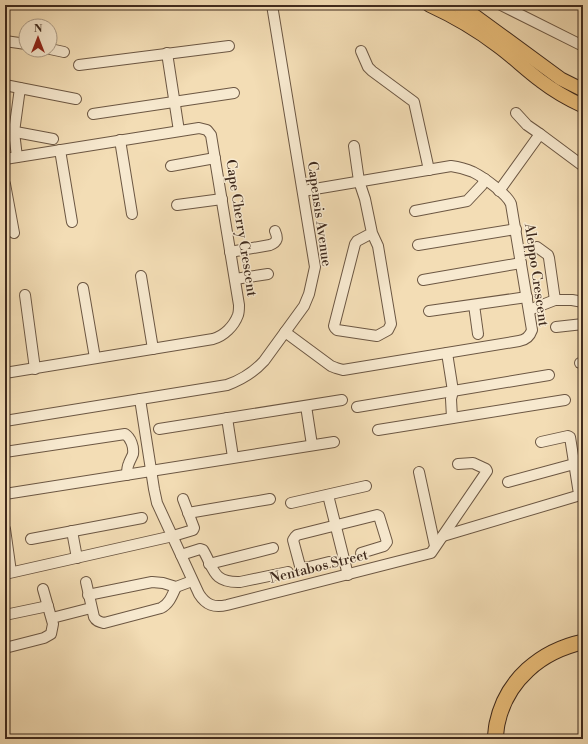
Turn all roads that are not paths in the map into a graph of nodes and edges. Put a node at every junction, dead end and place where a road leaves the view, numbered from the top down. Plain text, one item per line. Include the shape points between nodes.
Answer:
1 (272, 5) edge
2 (429, 5) edge
3 (501, 5) edge
4 (462, 7) edge
5 (444, 12) junction
6 (472, 29) junction
7 (5, 41) edge
8 (18, 43) edge
9 (229, 46) dead end
10 (583, 46) edge
11 (58, 51) edge
12 (361, 51) dead end
13 (64, 52) dead end
14 (167, 53) junction
15 (79, 65) dead end
16 (5, 85) edge
17 (20, 88) junction
18 (583, 90) edge
19 (234, 93) dead end
20 (76, 99) dead end
21 (174, 102) junction
22 (583, 106) edge
23 (516, 113) dead end
24 (93, 114) dead end
25 (9, 131) edge
26 (179, 131) junction
27 (540, 134) junction
28 (53, 139) dead end
29 (120, 140) junction
30 (354, 146) dead end
31 (60, 150) junction
32 (17, 157) junction
33 (215, 158) junction
34 (5, 159) edge
35 (171, 166) dead end
36 (583, 166) edge
37 (429, 170) junction
38 (485, 180) junction
39 (359, 181) junction
40 (5, 184) edge
41 (303, 191) junction
42 (499, 191) junction
43 (222, 201) junction
44 (178, 205) dead end
45 (190, 208) dead end
46 (415, 211) dead end
47 (132, 214) dead end
48 (72, 222) dead end
49 (516, 229) junction
50 (275, 231) dead end
51 (14, 233) dead end
52 (372, 233) junction
53 (418, 245) dead end
54 (537, 247) dead end
55 (230, 252) junction
56 (521, 263) junction
57 (268, 274) dead end
58 (141, 276) dead end
59 (235, 279) junction
60 (423, 280) dead end
61 (83, 288) dead end
62 (25, 295) dead end
63 (527, 297) junction
64 (555, 300) junction
65 (583, 302) edge
66 (474, 305) junction
67 (529, 310) junction
68 (429, 311) dead end
69 (583, 324) edge
70 (556, 327) dead end
71 (285, 332) junction
72 (478, 334) dead end
73 (153, 348) junction
74 (447, 353) junction
75 (95, 358) junction
76 (35, 369) junction
77 (5, 373) edge
78 (549, 375) dead end
79 (453, 391) junction
80 (140, 400) junction
81 (342, 400) dead end
82 (565, 400) dead end
83 (306, 406) junction
84 (357, 407) dead end
85 (227, 418) junction
86 (452, 418) junction
87 (5, 422) edge
88 (159, 429) dead end
89 (378, 430) dead end
90 (334, 442) dead end
91 (541, 442) dead end
92 (312, 445) junction
93 (5, 452) edge
94 (234, 457) junction
95 (458, 464) dead end
96 (574, 464) junction
97 (151, 471) junction
98 (419, 472) dead end
99 (127, 475) junction
100 (508, 482) dead end
101 (366, 486) dead end
102 (5, 494) edge
103 (328, 495) junction
104 (183, 499) dead end
105 (270, 499) dead end
106 (291, 503) dead end
107 (188, 514) junction
108 (142, 518) dead end
109 (336, 526) junction
110 (5, 529) edge
111 (72, 531) junction
112 (173, 536) junction
113 (443, 536) junction
114 (31, 539) dead end
115 (273, 548) dead end
116 (433, 550) junction
117 (361, 553) dead end
118 (181, 555) junction
119 (77, 558) junction
120 (329, 562) dead end
121 (209, 564) junction
122 (288, 572) dead end
123 (8, 573) edge
124 (348, 575) junction
125 (192, 580) junction
126 (86, 582) dead end
127 (176, 588) junction
128 (43, 589) dead end
129 (88, 595) junction
130 (48, 606) junction
131 (91, 608) junction
132 (5, 615) edge
133 (52, 618) junction
134 (583, 642) edge
135 (5, 648) edge
136 (495, 739) edge

1 - 41 street, Capensis Avenue
2 - 5 main road
3 - 10 street
4 - 5 street
4 - 6 street
4 - 18 main road via 561,79
5 - 6 main road
6 - 22 main road via 498,46 541,82
7 - 8 street
9 - 14 street
11 - 13 street
12 - 37 street via 370,70 414,102
14 - 15 street
14 - 21 street
16 - 17 street
17 - 20 street
17 - 25 street
19 - 21 street
21 - 24 street
21 - 26 street
23 - 27 street
25 - 28 street
25 - 32 street
26 - 29 street, Cape Cherry Crescent
26 - 33 street, Cape Cherry Crescent via 199,128 207,130 211,135
27 - 36 street
27 - 42 street
29 - 31 street, Cape Cherry Crescent
29 - 47 street
30 - 39 street
31 - 32 street, Cape Cherry Crescent
31 - 48 street
32 - 34 street, Cape Cherry Crescent
33 - 35 street
33 - 43 street, Cape Cherry Crescent
37 - 38 street, Aleppo Crescent via 451,166 471,171
37 - 39 street, Aleppo Crescent
38 - 42 street, Aleppo Crescent
38 - 46 street via 467,201
39 - 41 street, Aleppo Crescent
39 - 52 street
40 - 51 street
41 - 71 street, Capensis Avenue via 315,270 310,294
42 - 49 street, Aleppo Crescent via 510,200
43 - 44 street
43 - 45 street
43 - 55 street, Cape Cherry Crescent
49 - 53 street
49 - 56 street, Aleppo Crescent
50 - 55 street via 277,238 274,244
52 - 52 street via 378,246 390,328 375,336 337,330 334,326 356,244
54 - 64 street via 548,255
55 - 59 street, Cape Cherry Crescent
56 - 60 street
56 - 63 street, Aleppo Crescent
57 - 59 street
58 - 73 street
59 - 73 street, Cape Cherry Crescent via 239,314 225,333 218,338
61 - 75 street
62 - 76 street
63 - 66 street
63 - 67 street, Aleppo Crescent
64 - 65 street
64 - 67 street
66 - 68 street
66 - 72 street
67 - 74 street, Aleppo Crescent via 531,334 523,341
69 - 70 street
71 - 74 street, Aleppo Crescent via 331,366 343,370
71 - 80 street, Capensis Avenue via 259,367 234,383
73 - 75 street, Cape Cherry Crescent
74 - 79 street
75 - 76 street, Cape Cherry Crescent
76 - 77 street, Cape Cherry Crescent
78 - 79 street
79 - 84 street
79 - 86 street
80 - 87 street, Capensis Avenue
80 - 97 street
81 - 83 street
82 - 86 street
83 - 85 street
83 - 92 street
85 - 88 street
85 - 94 street
86 - 89 street
90 - 92 street
91 - 96 street via 570,437
92 - 94 street
93 - 99 street via 125,434 129,437 133,450
94 - 97 street
95 - 113 street via 473,463 487,471
96 - 100 street
96 - 113 street via 579,494 577,496
97 - 99 street
97 - 112 street via 157,503
98 - 116 street
99 - 102 street
101 - 103 street
103 - 106 street
103 - 109 street
104 - 107 street
105 - 107 street
107 - 112 street via 194,530
108 - 111 street
109 - 117 street via 380,516 386,545
109 - 120 street via 297,535 293,540 300,566 305,568
109 - 124 street
110 - 123 street
111 - 114 street
111 - 119 street
112 - 118 street
112 - 119 street
113 - 116 street
115 - 121 street
116 - 124 street, Nentabos Street
118 - 121 street via 201,549
118 - 125 street
119 - 123 street
121 - 122 street via 219,577 232,582
124 - 125 street, Nentabos Street via 214,606 202,600
125 - 127 street
126 - 129 street
127 - 129 street via 152,582
127 - 131 street via 166,606 109,622 96,620
128 - 130 street
129 - 131 street
130 - 132 street
130 - 133 street
131 - 133 street
133 - 135 street via 53,628 49,636
134 - 136 highway via 552,652 521,676 502,707

